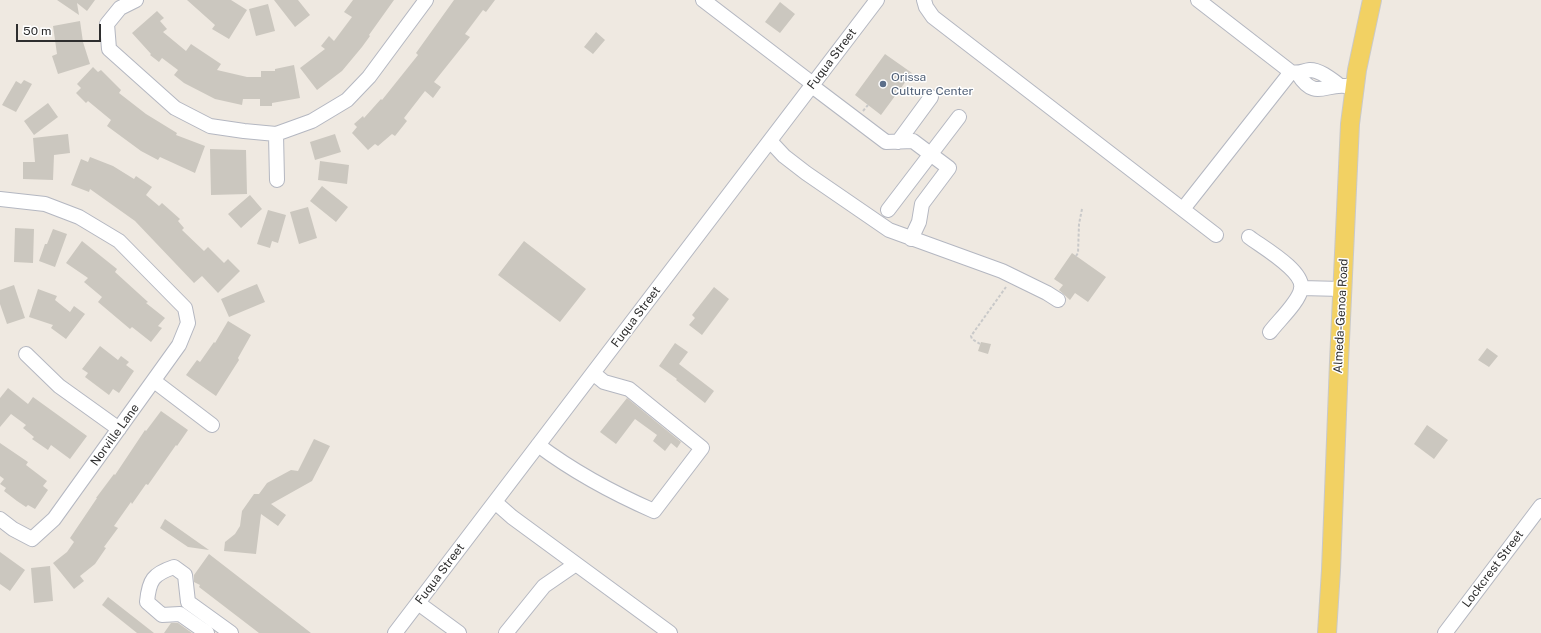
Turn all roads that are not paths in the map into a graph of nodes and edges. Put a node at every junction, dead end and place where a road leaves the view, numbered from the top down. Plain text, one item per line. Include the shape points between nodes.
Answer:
1 (136, 0) edge
2 (426, 0) edge
3 (703, 0) edge
4 (877, 0) edge
5 (924, 0) edge
6 (1198, 0) edge
7 (1372, 0) edge
8 (1295, 73) junction
9 (812, 85) junction
10 (1347, 86) junction
11 (931, 97) dead end
12 (959, 117) dead end
13 (276, 134) junction
14 (770, 141) junction
15 (898, 142) junction
16 (930, 154) junction
17 (277, 180) dead end
18 (0, 198) edge
19 (1183, 209) junction
20 (888, 210) dead end
21 (1216, 235) dead end
22 (1248, 237) dead end
23 (911, 239) junction
24 (1301, 288) junction
25 (1342, 289) junction
26 (1058, 300) dead end
27 (1270, 332) dead end
28 (26, 354) dead end
29 (593, 373) junction
30 (154, 381) junction
31 (212, 426) dead end
32 (119, 429) junction
33 (538, 445) junction
34 (495, 502) junction
35 (1541, 506) edge
36 (0, 519) edge
37 (576, 564) junction
38 (418, 603) junction
39 (207, 633) edge
40 (231, 633) edge
41 (396, 633) edge
42 (459, 633) edge
43 (506, 633) edge
44 (670, 633) edge
45 (1327, 633) edge
46 (1445, 633) edge

1 - 13 street via 120,8 107,24 109,49 175,108 210,126
2 - 13 street via 369,77 347,100 312,121
3 - 9 street
4 - 9 street, Fuqua Street
5 - 19 street via 933,17
6 - 8 street
7 - 10 main road, Almeda-Genoa Road
8 - 10 street via 1304,84 1322,90
8 - 19 street
9 - 14 street, Fuqua Street
9 - 15 street via 886,142
10 - 25 main road, Almeda-Genoa Road via 1350,124
11 - 15 street
12 - 16 street
13 - 17 street
14 - 23 street via 784,156 865,215 889,230
14 - 29 street, Fuqua Street
15 - 16 street via 913,141
16 - 20 street
16 - 23 street via 949,168 922,204 919,222
18 - 30 street, Norville Lane via 45,204 79,217 119,241 185,308 188,323 178,345
19 - 21 street
22 - 24 street via 1295,272 1300,279
23 - 26 street via 1002,271
24 - 25 street
24 - 27 street via 1298,296
25 - 45 main road, Almeda-Genoa Road
28 - 32 street via 59,386
29 - 33 street, Fuqua Street
29 - 33 street via 604,382 629,390 702,448 654,511 572,470
30 - 31 street
30 - 32 street, Norville Lane
32 - 36 street, Norville Lane via 54,519 32,539
33 - 34 street, Fuqua Street
34 - 37 street
34 - 38 street, Fuqua Street
35 - 46 street, Lockcrest Street
37 - 43 street via 544,586
37 - 44 street
38 - 41 street, Fuqua Street
38 - 42 street
39 - 40 street via 180,614 162,615 147,602 149,586 160,572 174,567 185,575 188,602

